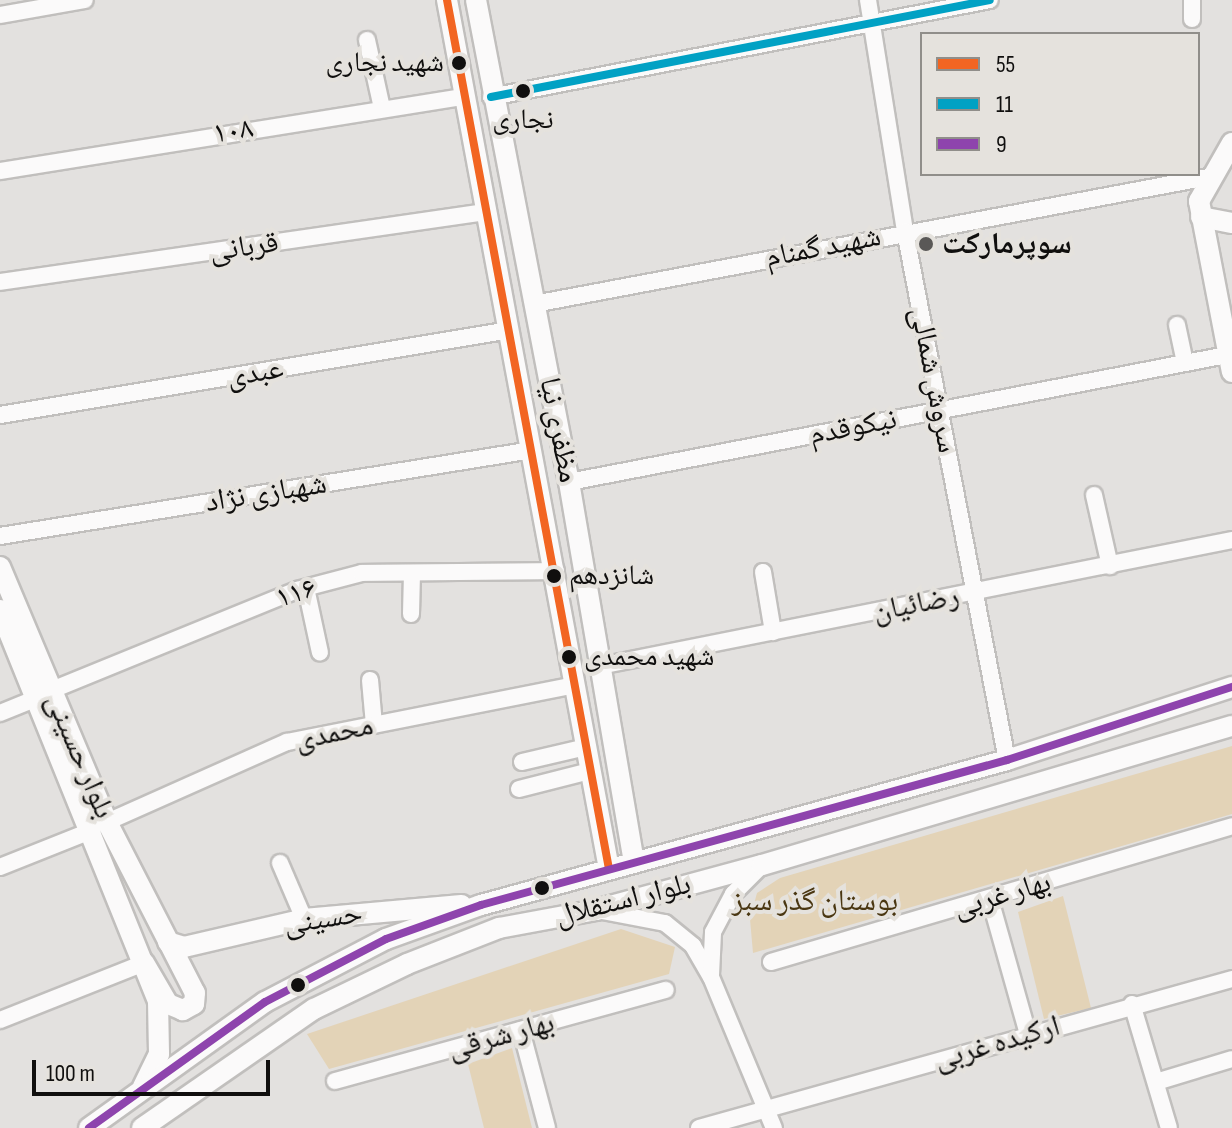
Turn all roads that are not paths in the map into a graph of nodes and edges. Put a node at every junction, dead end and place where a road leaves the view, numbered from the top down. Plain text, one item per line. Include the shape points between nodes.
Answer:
1 (85, 0) edge
2 (447, 0) edge
3 (476, 0) edge
4 (868, 0) edge
5 (990, 0) edge
6 (1192, 0) edge
7 (0, 15) edge
8 (1192, 19) dead end
9 (872, 25) junction
10 (367, 40) dead end
11 (466, 96) junction
12 (491, 97) junction
13 (382, 108) junction
14 (1232, 143) edge
15 (0, 171) edge
16 (1232, 175) edge
17 (1208, 177) junction
18 (488, 212) junction
19 (1201, 217) junction
20 (1232, 223) edge
21 (905, 231) junction
22 (0, 282) edge
23 (534, 304) junction
24 (1177, 325) dead end
25 (510, 330) junction
26 (1230, 360) edge
27 (1185, 362) junction
28 (940, 410) junction
29 (0, 415) edge
30 (532, 450) junction
31 (569, 482) junction
32 (1094, 495) dead end
33 (0, 536) edge
34 (1232, 540) edge
35 (1110, 566) junction
36 (0, 567) edge
37 (556, 571) junction
38 (763, 572) dead end
39 (412, 573) junction
40 (306, 588) junction
41 (975, 593) junction
42 (0, 610) edge
43 (411, 614) dead end
44 (773, 632) junction
45 (320, 653) dead end
46 (600, 666) junction
47 (370, 680) dead end
48 (574, 685) junction
49 (1232, 687) edge
50 (45, 694) junction
51 (0, 713) edge
52 (374, 725) junction
53 (1232, 726) edge
54 (586, 747) junction
55 (1007, 760) junction
56 (522, 762) dead end
57 (590, 771) junction
58 (519, 789) dead end
59 (625, 810) junction
60 (100, 826) junction
61 (601, 826) junction
62 (1232, 826) edge
63 (634, 862) junction
64 (280, 863) dead end
65 (762, 865) junction
66 (0, 867) edge
67 (609, 869) junction
68 (990, 899) junction
69 (481, 905) junction
70 (596, 910) junction
71 (304, 919) junction
72 (168, 942) junction
73 (771, 962) dead end
74 (144, 963) junction
75 (711, 977) junction
76 (1232, 979) edge
77 (666, 990) dead end
78 (265, 1002) junction
79 (1132, 1004) junction
80 (0, 1020) edge
81 (283, 1029) junction
82 (521, 1030) junction
83 (1028, 1034) junction
84 (1232, 1059) edge
85 (335, 1081) dead end
86 (1156, 1082) junction
87 (140, 1092) junction
88 (762, 1109) junction
89 (89, 1128) edge
90 (142, 1128) edge
91 (547, 1128) edge
92 (699, 1128) edge
93 (774, 1128) edge
94 (1169, 1128) edge

1 - 7 street
2 - 11 main road, مظفری نیا
3 - 12 main road, مظفری نیا
4 - 9 street, سروش شمالی
5 - 9 street
6 - 8 street
9 - 12 street
9 - 21 street, سروش شمالی
10 - 13 street
11 - 13 street, ۱۰۸
11 - 18 main road, مظفری نیا
12 - 23 main road, مظفری نیا
13 - 15 street, ۱۰۸
14 - 17 main road
16 - 17 main road
17 - 19 main road via 1199,201
17 - 21 street, شهید گمنام
18 - 22 street, قربانی
18 - 25 main road, مظفری نیا
19 - 20 main road
19 - 26 main road
21 - 23 street, شهید گمنام
21 - 28 street, سروش شمالی
23 - 31 main road, مظفری نیا
24 - 27 street
25 - 29 street, عبدی
25 - 30 main road, مظفری نیا
26 - 27 street, نیکوقدم
27 - 28 street, نیکوقدم
28 - 31 street, نیکوقدم
28 - 41 street, سروش شمالی
30 - 33 street, شهبازی نژاد
30 - 37 main road, مظفری نیا
31 - 46 main road, مظفری نیا
32 - 35 street
34 - 35 street, رضائیان
35 - 41 street, رضائیان
36 - 50 main road, بلوار حسینی
37 - 39 street, ۱۱۶
37 - 48 main road, مظفری نیا
38 - 44 street
39 - 40 street, ۱۱۶ via 362,573
39 - 43 street
40 - 45 street
40 - 50 street, ۱۱۶
41 - 44 street, رضائیان
41 - 55 street, سروش شمالی
42 - 50 main road, بلوار حسینی
44 - 46 street, رضائیان
46 - 59 main road, مظفری نیا
47 - 52 street
48 - 52 street, محمدی
48 - 54 main road, مظفری نیا
49 - 55 main road, بلوار استقلال
50 - 51 street, ۱۱۶
50 - 60 main road, بلوار حسینی
52 - 60 street, محمدی via 287,742
53 - 65 main road, بلوار استقلال
54 - 56 street
54 - 57 main road, مظفری نیا
55 - 63 main road, بلوار استقلال
57 - 58 street
57 - 61 main road, مظفری نیا
59 - 61 main road via 617,832
59 - 63 main road, مظفری نیا
60 - 66 street, محمدی
60 - 72 main road, بلوار حسینی
60 - 74 main road, بلوار حسینی
61 - 67 main road, مظفری نیا
62 - 68 street, بهار غربی
63 - 67 main road, بلوار استقلال
64 - 71 street
65 - 70 main road, بلوار استقلال
65 - 75 street via 733,894 713,932
67 - 69 main road, بلوار استقلال
68 - 73 street, بهار غربی
68 - 83 street
69 - 71 main road, حسینی via 404,907
69 - 78 main road, بلوار استقلال via 386,939
70 - 75 street via 665,923 693,946
70 - 81 main road, بلوار استقلال via 499,928 407,964
71 - 72 main road, حسینی via 206,944 184,947
72 - 74 main road, بلوار حسینی via 195,993 190,1008 168,1004
74 - 80 street
74 - 87 main road via 163,1032 159,1054
75 - 88 street
76 - 79 street, ارکیده غربی
77 - 82 street, بهار شرقی
78 - 81 main road
78 - 87 main road, بلوار استقلال
79 - 83 street, ارکیده غربی
79 - 86 street
81 - 90 main road, بلوار استقلال
82 - 85 street, بهار شرقی
82 - 91 street
83 - 88 street, ارکیده غربی
84 - 86 street
86 - 94 street
87 - 89 main road, بلوار استقلال
88 - 92 street, ارکیده غربی
88 - 93 street

